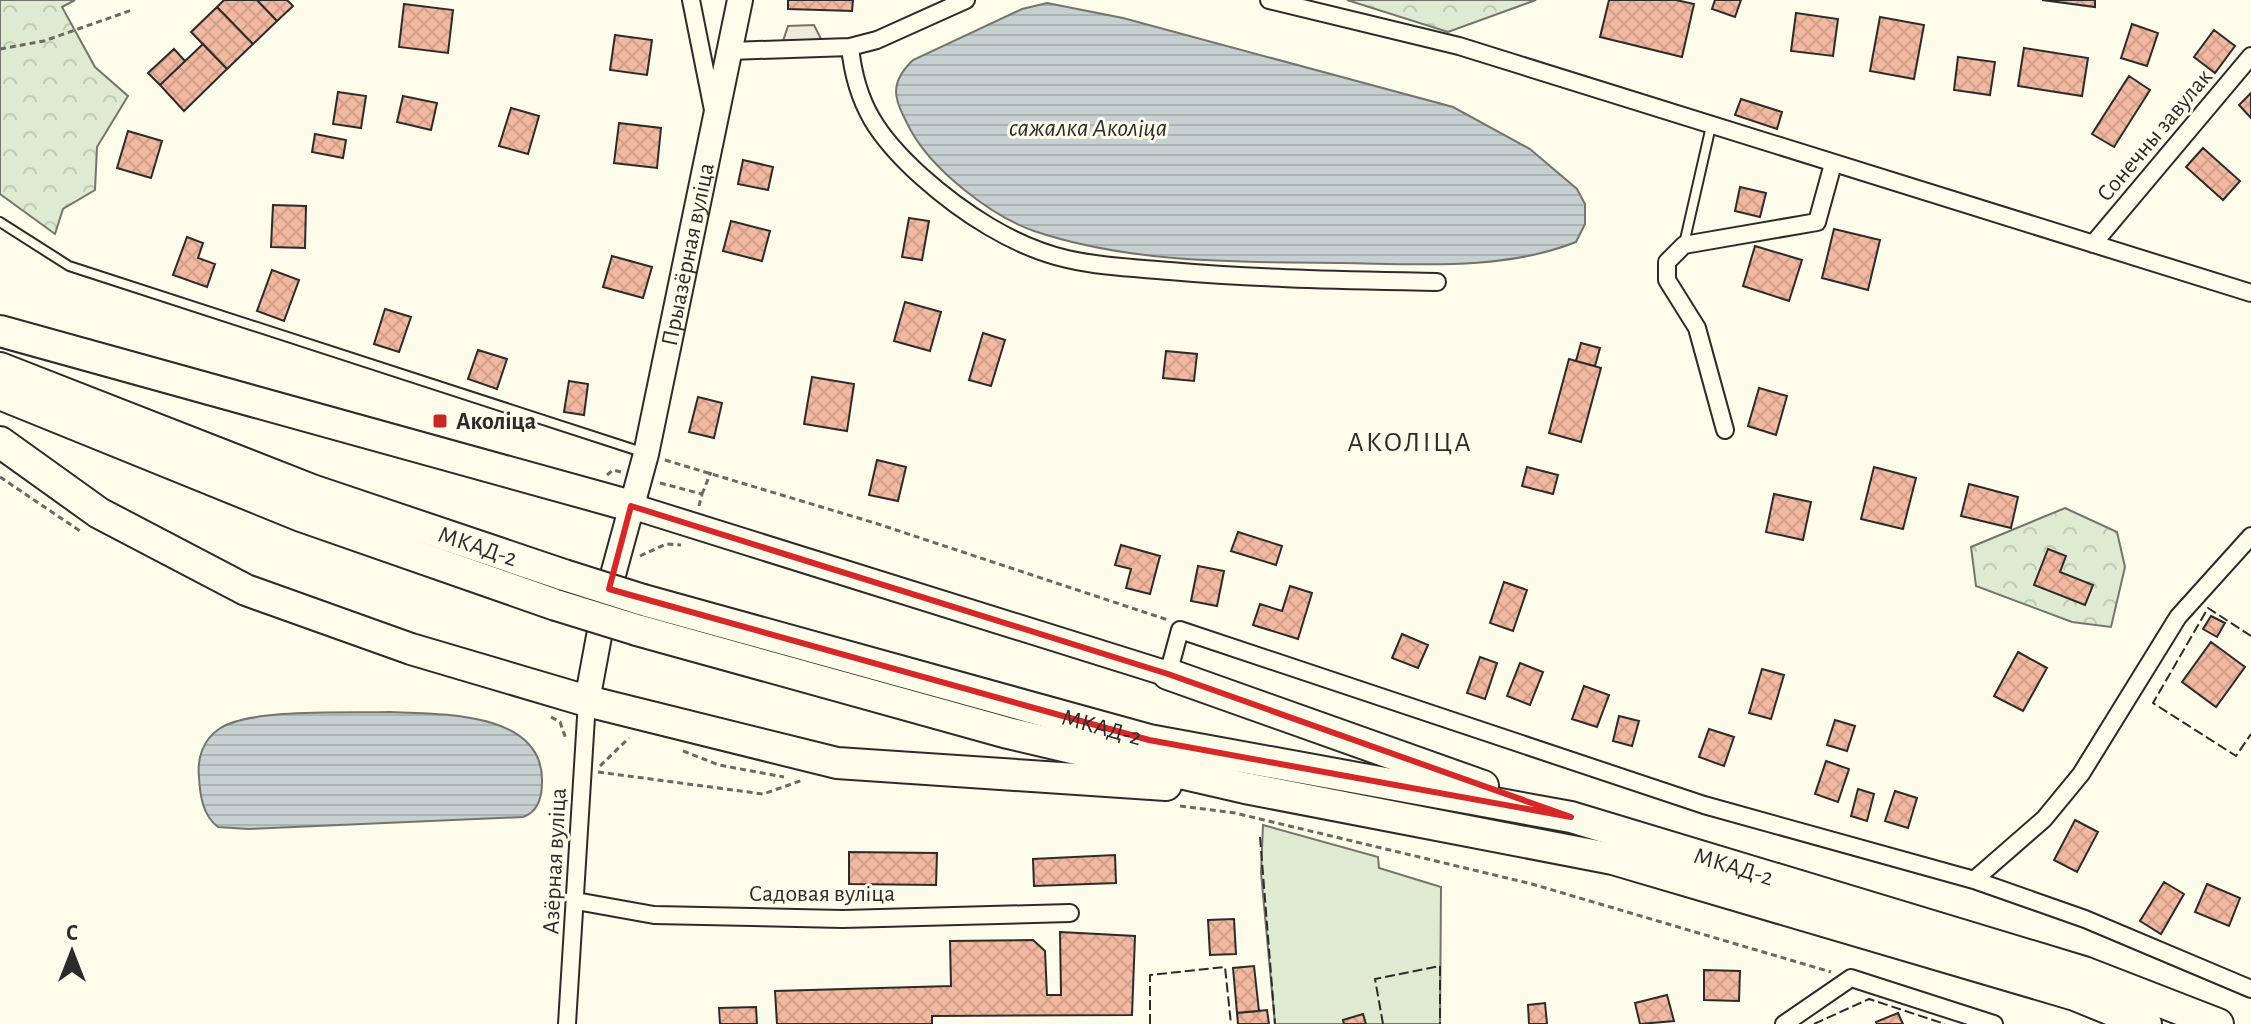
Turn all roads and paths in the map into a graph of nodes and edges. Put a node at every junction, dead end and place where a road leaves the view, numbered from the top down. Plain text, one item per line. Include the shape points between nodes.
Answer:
1 (691, 0) edge
2 (740, 0) edge
3 (966, 0) edge
4 (1269, 0) edge
5 (132, 10) dead end
6 (850, 47) junction
7 (0, 49) edge
8 (730, 51) junction
9 (2251, 56) edge
10 (715, 123) junction
11 (1711, 126) junction
12 (1833, 164) junction
13 (0, 222) edge
14 (2093, 244) junction
15 (1684, 245) junction
16 (1437, 282) dead end
17 (2251, 293) edge
18 (0, 331) edge
19 (0, 368) edge
20 (0, 394) edge
21 (1725, 430) dead end
22 (0, 442) edge
23 (648, 463) junction
24 (711, 472) junction
25 (603, 478) dead end
26 (702, 494) junction
27 (631, 506) junction
28 (693, 526) junction
29 (2251, 536) edge
30 (638, 558) dead end
31 (1180, 630) junction
32 (1168, 674) junction
33 (587, 701) junction
34 (640, 714) junction
35 (677, 749) dead end
36 (1245, 788) junction
37 (1177, 806) dead end
38 (1571, 817) junction
39 (1974, 880) junction
40 (576, 901) junction
41 (1070, 913) dead end
42 (1851, 978) junction
43 (2251, 989) edge
44 (567, 1024) edge
45 (1784, 1024) edge
46 (1994, 1024) edge
47 (2146, 1024) edge
48 (2218, 1024) edge

1 - 10 street
2 - 8 street, Прыазёрная вуліца
3 - 6 street
4 - 11 street via 1459,46
5 - 7 path via 44,41
6 - 8 street
6 - 16 street via 854,82 895,153 936,190 1020,243 1066,259 1110,266 1239,277
8 - 10 street, Прыазёрная вуліца
9 - 14 street, Сонечны завулак
10 - 23 street, Прыазёрная вуліца
11 - 12 street
11 - 15 lane
12 - 14 street
12 - 15 street via 1817,222
13 - 23 lane via 69,266
14 - 17 street
15 - 21 street via 1667,262 1667,280 1697,328
18 - 27 highway
19 - 38 highway, МКАД-2, bridge via 312,490 643,600 1149,740
20 - 36 highway, bridge via 301,516 556,605 1008,733
22 - 33 highway via 99,513 246,590 411,649
23 - 24 path
23 - 25 path via 613,470
23 - 26 path
23 - 27 street, Прыазёрная вуліца
24 - 26 path
24 - 31 path via 1161,616
26 - 28 path
27 - 28 street
27 - 33 street, Прыазёрная вуліца
28 - 30 path via 688,545 666,544
28 - 32 street
29 - 39 street via 2178,617 2081,774 2044,819
31 - 32 street
31 - 39 street via 1704,805
32 - 38 highway
33 - 34 highway
33 - 40 street, Азёрная вуліца
34 - 35 path via 634,732 595,771 763,794 814,776 782,777 719,765
34 - 36 highway via 837,763
36 - 47 highway via 1613,859 2075,995
37 - 42 path via 1235,813 1532,884
38 - 48 highway, МКАД-2 via 2084,972
39 - 43 street via 2085,919
40 - 41 street, Садовая вуліца via 685,916 843,919
40 - 44 street, Азёрная вуліца
42 - 45 street
42 - 46 street

